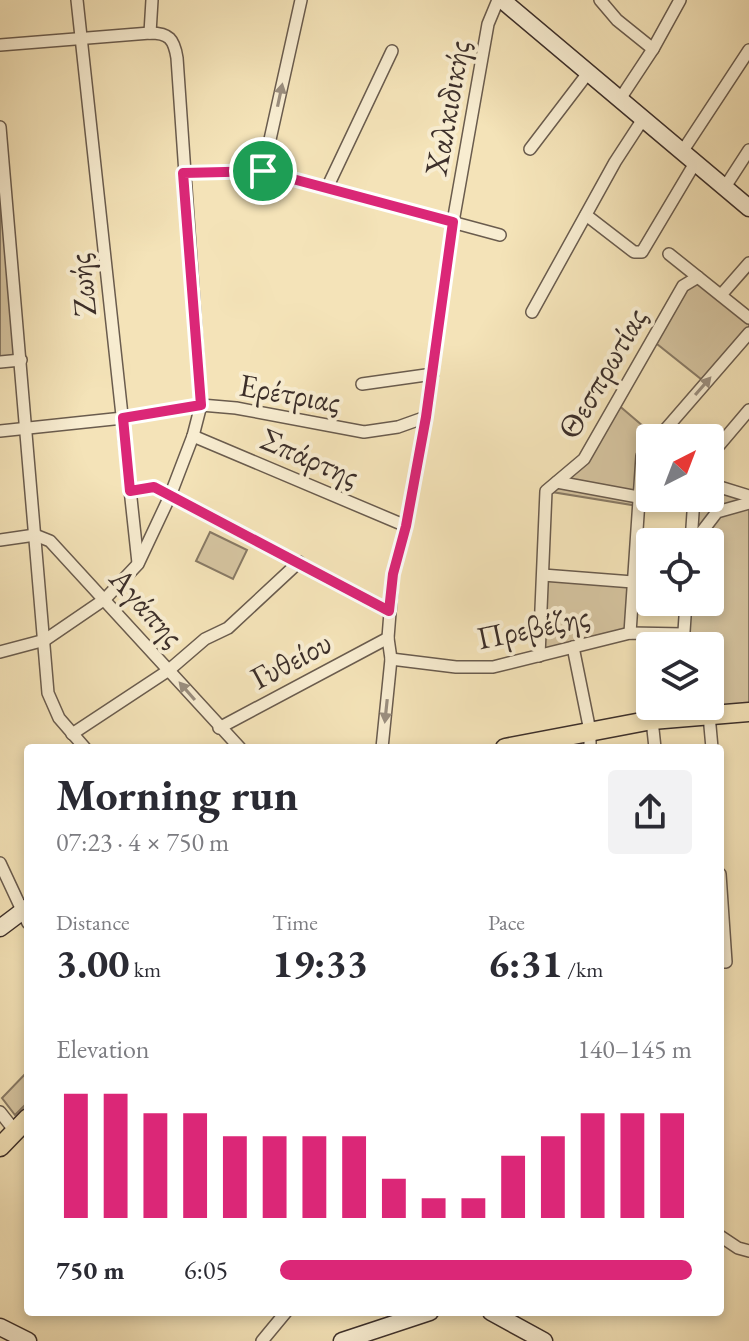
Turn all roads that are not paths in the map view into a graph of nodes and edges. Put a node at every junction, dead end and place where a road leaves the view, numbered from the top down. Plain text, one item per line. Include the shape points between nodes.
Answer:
1 (77, 0) edge
2 (152, 0) edge
3 (301, 0) edge
4 (500, 0) edge
5 (600, 0) edge
6 (680, 0) edge
7 (150, 33) junction
8 (81, 39) junction
9 (0, 45) edge
10 (653, 49) junction
11 (749, 50) edge
12 (392, 51) dead end
13 (588, 73) junction
14 (620, 99) junction
15 (643, 119) junction
16 (0, 127) edge
17 (530, 149) dead end
18 (749, 150) edge
19 (689, 157) junction
20 (263, 171) junction
21 (183, 173) junction
22 (725, 187) junction
23 (327, 188) junction
24 (749, 208) edge
25 (586, 215) junction
26 (453, 222) junction
27 (500, 235) dead end
28 (669, 254) dead end
29 (749, 263) edge
30 (698, 277) junction
31 (721, 295) junction
32 (532, 312) dead end
33 (749, 318) edge
34 (749, 333) edge
35 (21, 360) junction
36 (0, 362) edge
37 (433, 374) junction
38 (362, 384) dead end
39 (201, 405) junction
40 (749, 411) edge
41 (426, 417) junction
42 (123, 418) junction
43 (670, 424) edge
44 (27, 429) junction
45 (0, 431) edge
46 (193, 436) junction
47 (724, 440) edge
48 (557, 482) junction
49 (724, 488) edge
50 (130, 491) junction
51 (170, 496) junction
52 (749, 496) edge
53 (636, 497) edge
54 (749, 503) edge
55 (637, 512) edge
56 (406, 526) junction
57 (704, 528) edge
58 (35, 535) junction
59 (0, 540) edge
60 (299, 562) junction
61 (138, 564) junction
62 (543, 575) junction
63 (633, 582) junction
64 (105, 599) junction
65 (389, 611) junction
66 (630, 633) junction
67 (636, 634) edge
68 (388, 638) junction
69 (45, 640) junction
70 (573, 647) junction
71 (0, 652) edge
72 (539, 656) junction
73 (391, 659) junction
74 (169, 670) junction
75 (749, 712) edge
76 (724, 714) edge
77 (652, 720) joint
78 (709, 720) edge
79 (219, 728) junction
80 (72, 734) junction
81 (590, 739) edge
82 (81, 744) edge
83 (236, 744) edge
84 (382, 744) edge
85 (544, 744) edge
86 (655, 744) edge
87 (712, 744) edge
88 (0, 863) edge
89 (24, 910) edge
90 (24, 915) edge
91 (0, 928) edge
92 (724, 933) edge
93 (724, 962) edge
94 (0, 1112) edge
95 (21, 1125) edge
96 (0, 1147) edge
97 (724, 1239) edge
98 (749, 1251) edge
99 (283, 1316) edge
100 (418, 1316) edge
101 (497, 1316) edge
102 (0, 1327) edge
103 (528, 1336) edge
104 (28, 1341) edge
105 (262, 1341) edge
106 (342, 1341) edge
107 (544, 1341) edge

1 - 8 street, Ζωής
2 - 7 street
20 -> 3 street
4 - 13 street
4 - 26 street, Χαλκιδικής via 488,24
5 - 10 street
6 - 10 street
7 - 8 street
7 - 21 street via 164,33 175,46
8 - 9 street
8 - 42 street, Ζωής
10 - 14 street
11 - 19 street
12 - 23 street
13 - 14 street
13 - 17 street
14 - 15 street
15 - 19 street
15 - 25 street
16 - 35 street
18 - 22 street
19 - 22 street
19 - 25 street via 642,252 634,252
20 - 21 street
20 - 23 street
21 - 39 street
22 - 24 street
23 - 26 street
25 - 32 street
26 - 27 street
26 - 37 street, Χαλκιδικής
28 - 30 street
29 - 31 street
30 - 31 street
30 - 48 street, Θεσπρωτίας via 683,286 584,459
31 - 33 street
43 -> 34 street
35 - 36 street
35 - 44 street
37 - 38 street
37 - 41 street, Χαλκιδικής
39 - 41 street, Ερέτριας via 364,432
39 - 42 street, Ερέτριας
39 - 46 street
40 - 47 street
41 - 56 street, Χαλκιδικής
42 - 44 street, Ερέτριας
42 - 50 street, Ζωής
44 - 45 street, Ερέτριας
44 - 58 street
46 - 51 street
46 - 56 street, Σπάρτης
48 - 53 street
48 - 62 street, Θεσπρωτίας via 546,491
49 - 52 street
50 - 51 street via 154,487
50 - 61 street, Ζωής
51 - 60 street
51 - 61 street
54 - 57 street via 717,512
55 - 63 street
56 - 65 street, Χαλκιδικής
58 - 59 street
58 - 64 street, Αγάπης via 60,550
58 - 69 street
60 - 65 street
60 - 74 street via 228,628 205,639
61 - 64 street
62 - 63 street
62 - 72 street
63 - 66 street
64 - 69 street
64 - 74 street, Αγάπης
65 - 68 street, Χαλκιδικής
66 - 67 street, Πρεβέζης
66 - 70 street, Πρεβέζης
68 - 73 street, Χαλκιδικής
68 - 79 street, Γυθείου
69 - 71 street
69 - 80 street via 48,693
70 - 72 street, Πρεβέζης
70 - 81 street
72 - 73 street, Πρεβέζης via 493,667
73 -> 84 street, Χαλκιδικής
79 -> 74 street, Αγάπης
74 - 80 street
75 - 76 main road
77 - 81 main road
77 - 86 street
78 - 87 street
79 - 83 street, Αγάπης
80 - 82 street
81 - 85 main road
88 - 89 street
90 - 91 street
92 - 93 street
94 - 95 street
95 - 96 main road
97 - 98 street
99 - 105 street
100 - 106 street
101 - 103 street
102 - 104 street
103 - 107 street

